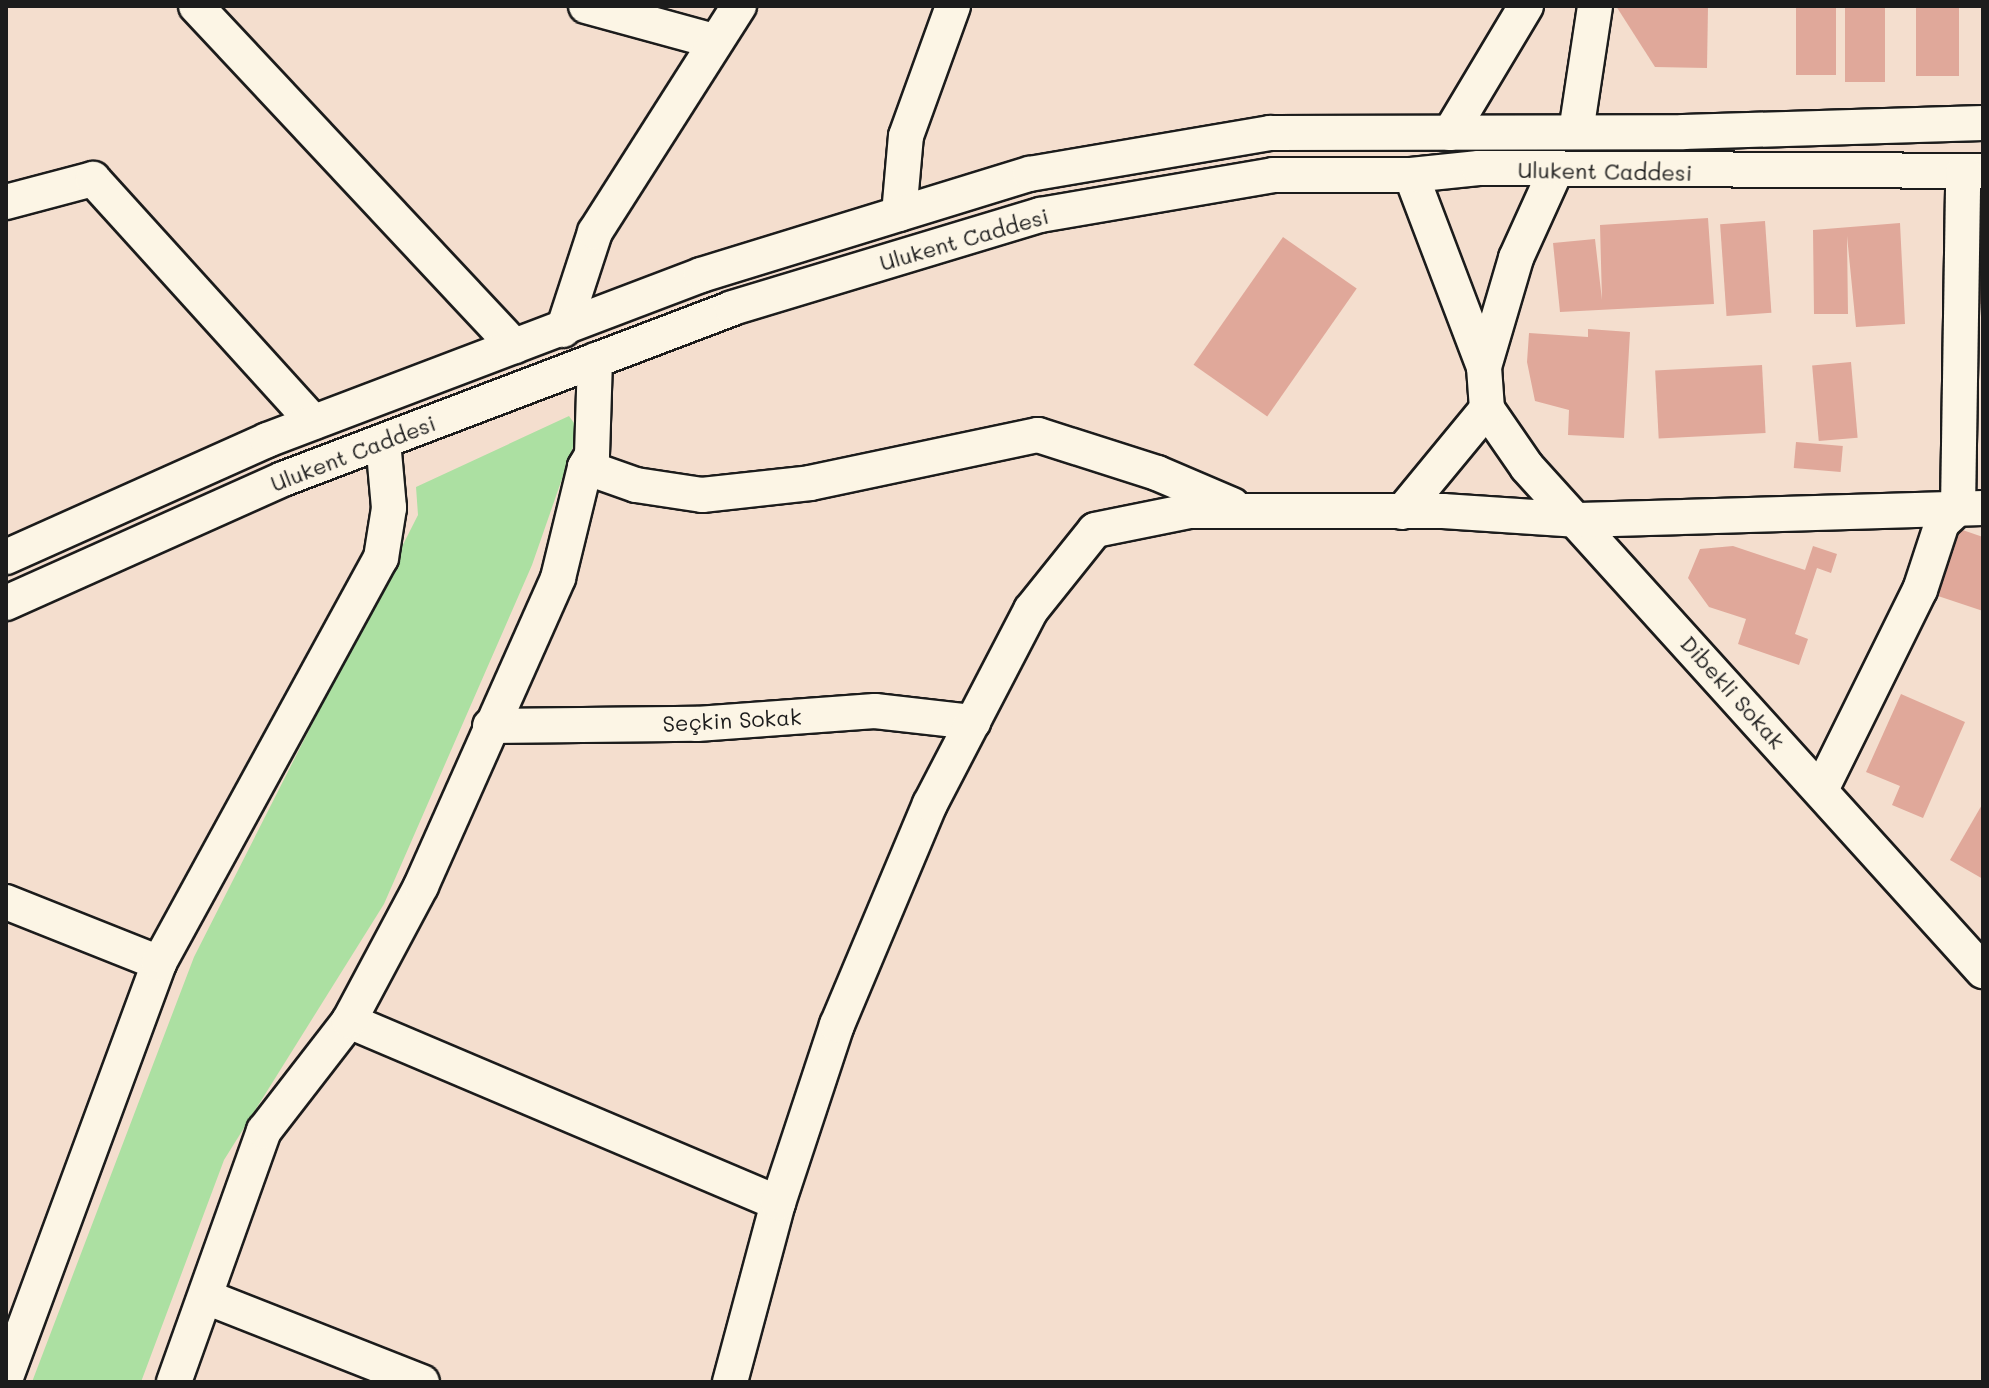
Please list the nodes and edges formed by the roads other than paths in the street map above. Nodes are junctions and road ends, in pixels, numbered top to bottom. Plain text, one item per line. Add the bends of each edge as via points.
1 (196, 6) edge
2 (586, 6) edge
3 (739, 6) edge
4 (953, 6) edge
5 (1526, 6) edge
6 (1595, 6) edge
7 (714, 41) junction
8 (1983, 123) edge
9 (1576, 132) junction
10 (1450, 133) junction
11 (1973, 171) edge
12 (1555, 172) junction
13 (1411, 175) junction
14 (6, 202) edge
15 (899, 214) junction
16 (563, 330) junction
17 (514, 346) junction
18 (595, 360) junction
19 (1484, 367) junction
20 (1487, 409) junction
21 (313, 422) junction
22 (383, 441) junction
23 (585, 467) junction
24 (1970, 508) edge
25 (1247, 511) junction
26 (1402, 512) junction
27 (1579, 520) junction
28 (6, 557) edge
29 (6, 603) edge
30 (973, 722) junction
31 (490, 726) junction
32 (1821, 790) junction
33 (6, 902) edge
34 (159, 963) junction
35 (1983, 971) edge
36 (349, 1021) junction
37 (778, 1203) junction
38 (206, 1297) junction
39 (6, 1377) edge
40 (174, 1382) edge
41 (422, 1382) edge
42 (730, 1382) edge

1 - 17 street
2 - 7 street
3 - 7 street
4 - 15 street via 906,136
5 - 10 street
6 - 9 street
7 - 16 street via 595,232
8 - 9 street
9 - 10 street
10 - 15 street via 1270,133 1030,174
11 - 12 street, Ulukent Caddesi
11 - 24 street
12 - 13 street, Ulukent Caddesi via 1479,168
12 - 19 street via 1516,258
13 - 18 street, Ulukent Caddesi via 1273,175 1040,215 732,308
13 - 19 street
14 - 21 street via 93,179
15 - 16 street via 718,269
16 - 17 street
17 - 21 street
18 - 22 street, Ulukent Caddesi
18 - 23 street via 592,455
19 - 20 street
20 - 26 street
20 - 27 street, Dibekli Sokak via 1527,467
21 - 28 street
22 - 29 street, Ulukent Caddesi via 283,479
22 - 34 street via 389,508 381,558
23 - 25 street via 636,485 702,495 810,483 1038,435 1157,473
23 - 31 street via 558,578
24 - 27 street
24 - 32 street via 1942,523 1920,590
25 - 26 street
25 - 30 street via 1189,511 1095,530 1031,610
26 - 27 street
27 - 32 street, Dibekli Sokak
30 - 31 street, Seçkin Sokak via 875,711 697,724
30 - 37 street via 930,804 837,1025
31 - 36 street via 421,886
32 - 35 street, Dibekli Sokak
33 - 34 street
34 - 39 street
36 - 37 street
36 - 38 street via 264,1131
37 - 42 street
38 - 40 street
38 - 41 street

